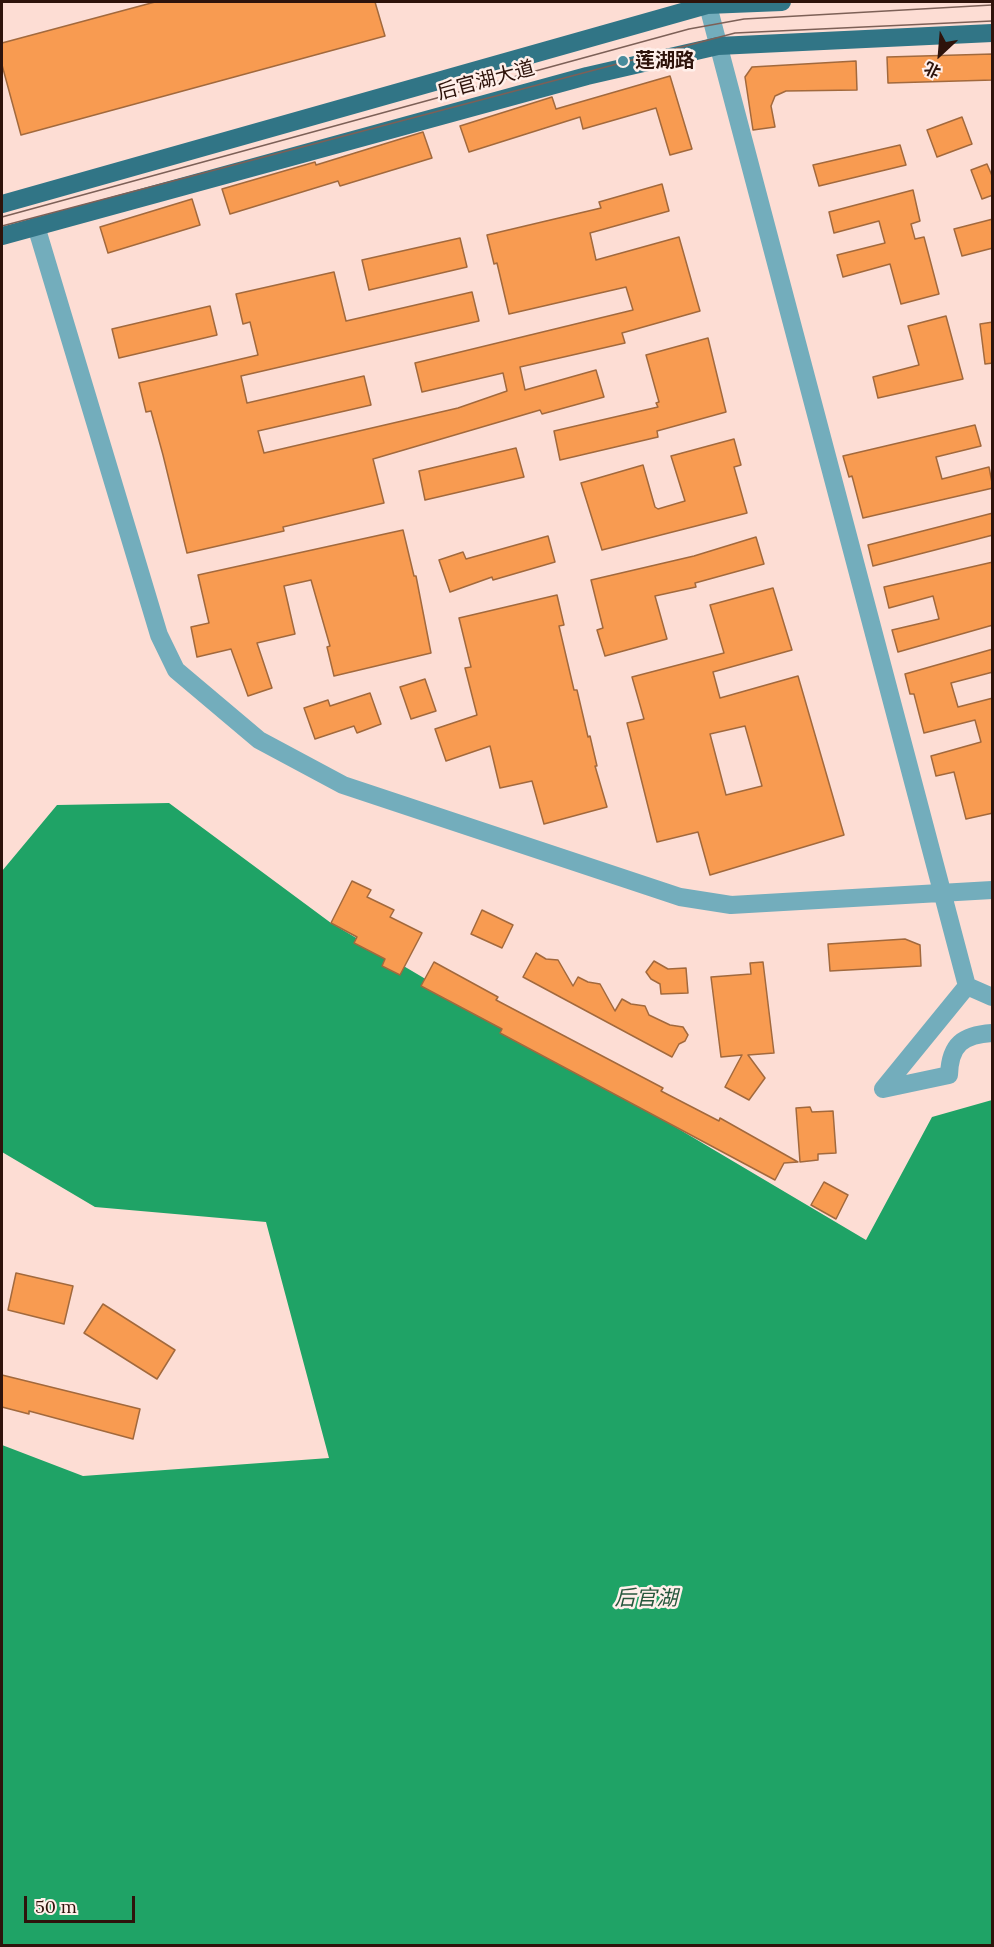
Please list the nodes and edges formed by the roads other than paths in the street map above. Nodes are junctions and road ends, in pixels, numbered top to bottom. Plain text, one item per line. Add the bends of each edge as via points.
1 (782, 2) edge
2 (707, 3) edge
3 (993, 33) edge
4 (718, 46) junction
5 (2, 204) edge
6 (36, 226) junction
7 (2, 236) edge
8 (993, 890) edge
9 (943, 893) junction
10 (967, 986) junction
11 (993, 997) edge
12 (993, 1033) edge

1 - 2 main road, 后官湖大道
2 - 4 street
2 - 5 main road, 后官湖大道
3 - 4 main road, 后官湖大道
4 - 6 main road, 后官湖大道 via 587,76
4 - 9 street
6 - 7 main road, 后官湖大道
6 - 9 street via 159,636 176,670 259,740 343,785 680,897 731,905
8 - 9 street
9 - 10 street
10 - 11 street
10 - 12 street via 883,1089 949,1075 949,1059 959,1043 975,1034

